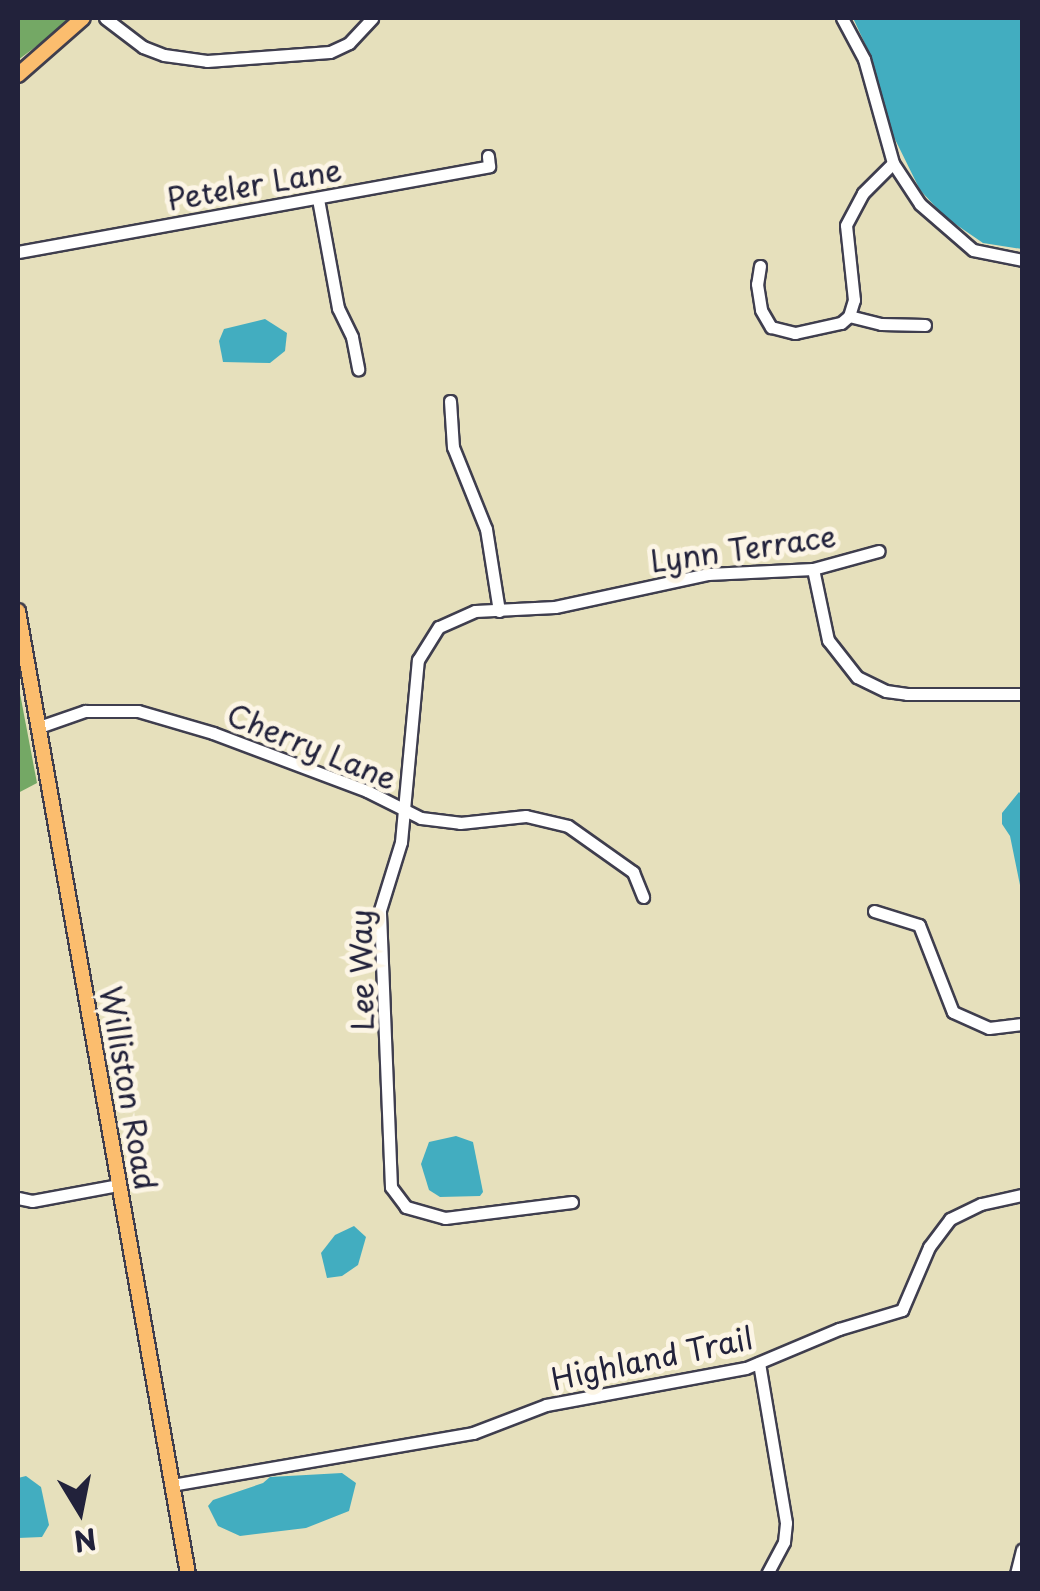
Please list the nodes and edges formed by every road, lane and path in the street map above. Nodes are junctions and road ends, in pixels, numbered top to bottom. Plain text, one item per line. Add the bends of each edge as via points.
1 (84, 18) edge
2 (104, 18) edge
3 (372, 18) edge
4 (842, 18) edge
5 (18, 76) edge
6 (488, 156) dead end
7 (893, 163) junction
8 (318, 198) junction
9 (18, 252) edge
10 (1022, 260) edge
11 (760, 266) dead end
12 (849, 316) junction
13 (925, 325) dead end
14 (358, 369) dead end
15 (450, 401) dead end
16 (879, 550) dead end
17 (813, 569) junction
18 (554, 607) joint
19 (500, 611) junction
20 (18, 612) edge
21 (1022, 694) edge
22 (39, 727) junction
23 (402, 810) junction
24 (643, 897) dead end
25 (874, 911) dead end
26 (1022, 1024) edge
27 (118, 1185) junction
28 (1022, 1195) edge
29 (18, 1198) edge
30 (572, 1202) dead end
31 (760, 1363) junction
32 (172, 1486) junction
33 (1022, 1550) edge
34 (188, 1574) edge
35 (766, 1574) edge
36 (1016, 1574) edge

1 - 5 main road
2 - 3 street via 144,47 207,61 330,52
4 - 7 street via 864,59
6 - 8 street, Peteler Lane via 490,166
7 - 10 street via 920,204 961,242
7 - 12 street via 863,193 846,226 854,300
8 - 9 street, Peteler Lane
8 - 14 street via 338,308
11 - 12 street via 761,310 771,327 795,333 835,326
12 - 13 street
15 - 19 street via 452,446 484,521
16 - 17 street, Lynn Terrace
17 - 18 street, Lynn Terrace via 708,574
17 - 21 street via 828,640 857,677 907,694
18 - 19 street, Lee Way
19 - 23 street, Lee Way via 456,617 426,642 414,679
20 - 22 main road, Williston Road
22 - 23 street, Cherry Lane via 112,709 165,716
22 - 27 main road, Williston Road
23 - 24 street, Cherry Lane via 444,822 509,815 568,826 633,872
23 - 30 street, Lee Way via 402,842 380,910 391,1187 406,1208 444,1218
25 - 26 street via 919,925 953,1012 989,1028
27 - 29 street
27 - 32 main road, Williston Road
28 - 31 street, Highland Trail via 950,1219 929,1247 902,1310
31 - 32 street, Highland Trail via 546,1404 473,1433
31 - 35 street via 786,1523 784,1542
32 - 34 main road, Williston Road
33 - 36 street

